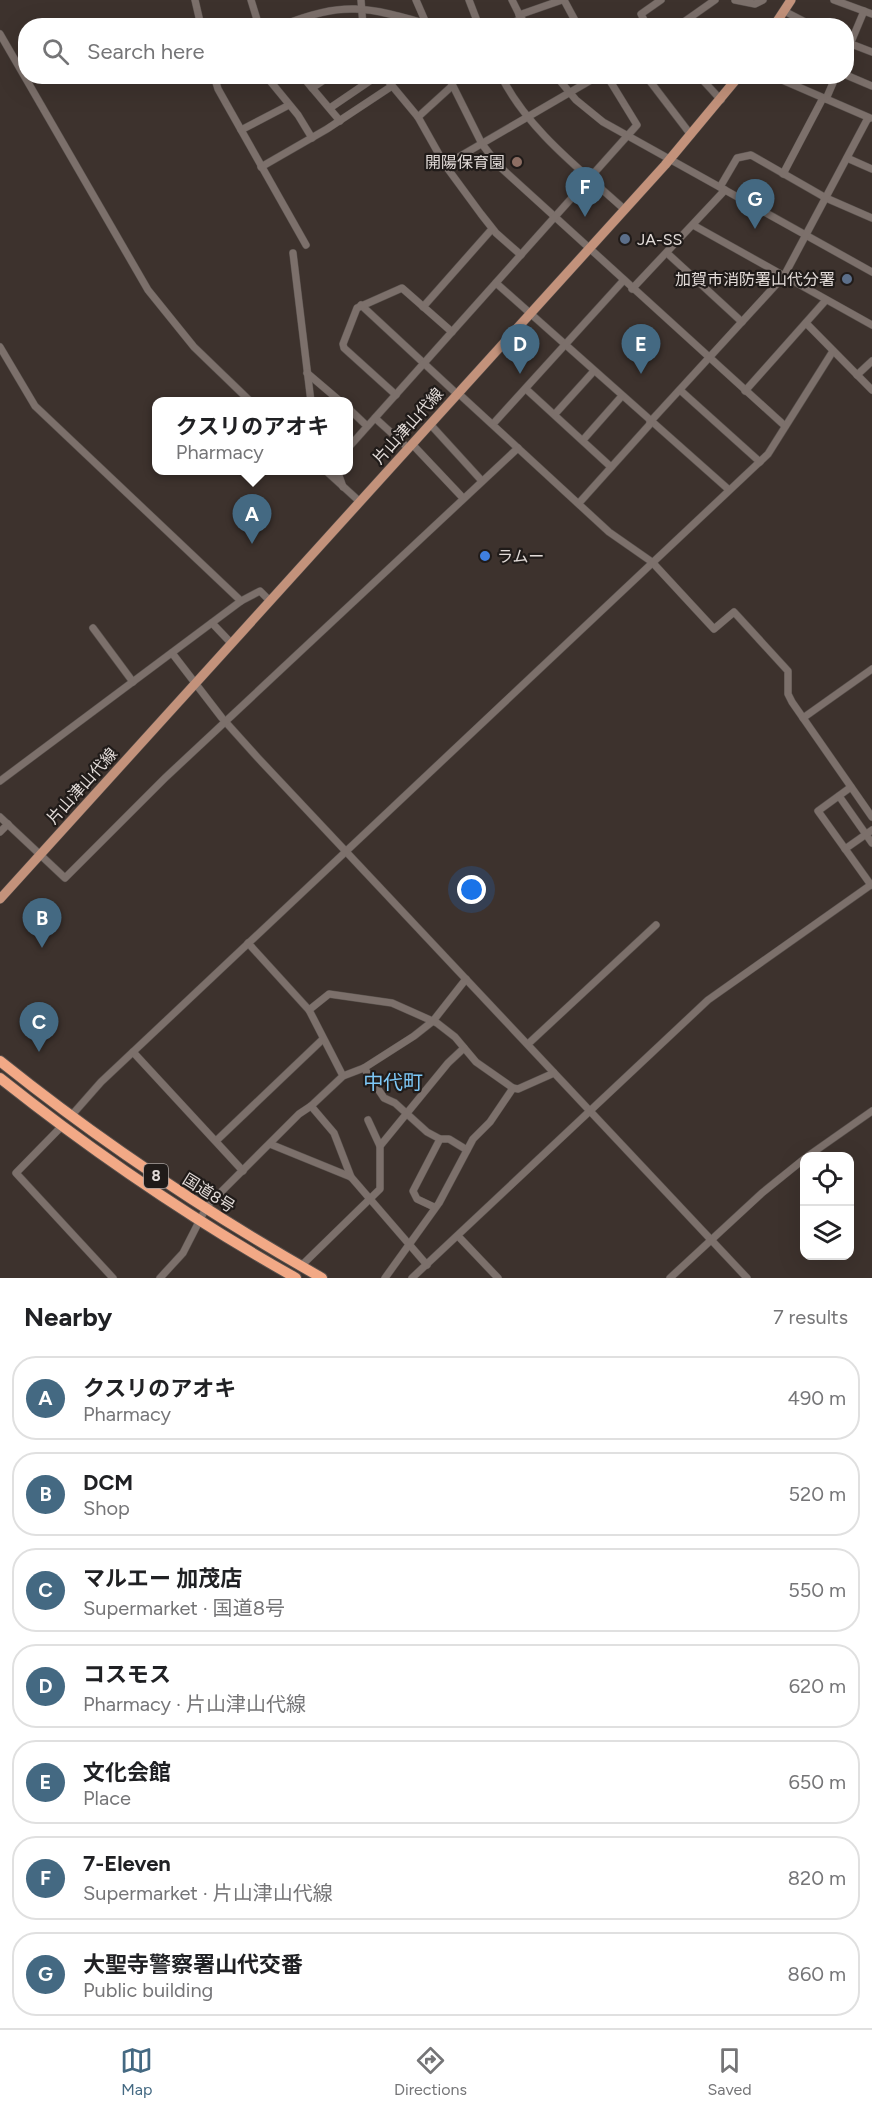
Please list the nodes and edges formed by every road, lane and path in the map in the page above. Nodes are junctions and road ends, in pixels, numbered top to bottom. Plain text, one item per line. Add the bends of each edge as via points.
1 (196, 0) edge
2 (251, 0) edge
3 (416, 0) edge
4 (470, 0) edge
5 (512, 0) edge
6 (563, 0) edge
7 (661, 0) edge
8 (715, 0) edge
9 (735, 0) edge
10 (763, 0) edge
11 (791, 0) edge
12 (834, 0) edge
13 (361, 2) edge
14 (784, 11) junction
15 (864, 11) junction
16 (872, 14) edge
17 (199, 18) edge
18 (257, 18) edge
19 (294, 18) edge
20 (362, 18) edge
21 (407, 18) edge
22 (422, 18) edge
23 (476, 18) edge
24 (521, 18) edge
25 (526, 18) edge
26 (574, 18) edge
27 (643, 18) edge
28 (689, 18) edge
29 (779, 18) edge
30 (798, 18) edge
31 (854, 32) edge
32 (0, 34) edge
33 (854, 45) edge
34 (872, 52) edge
35 (18, 65) edge
36 (854, 78) edge
37 (29, 84) edge
38 (219, 84) edge
39 (272, 84) edge
40 (309, 84) edge
41 (318, 84) edge
42 (365, 84) edge
43 (506, 84) edge
44 (563, 84) edge
45 (585, 84) edge
46 (612, 84) edge
47 (652, 84) edge
48 (706, 84) edge
49 (733, 84) edge
50 (792, 84) edge
51 (832, 84) edge
52 (392, 86) joint
53 (452, 86) joint
54 (872, 86) edge
55 (312, 88) junction
56 (570, 93) junction
57 (824, 98) junction
58 (721, 100) junction
59 (289, 105) junction
60 (330, 108) junction
61 (418, 117) junction
62 (528, 118) junction
63 (870, 118) edge
64 (340, 121) junction
65 (241, 130) junction
66 (690, 135) junction
67 (626, 136) junction
68 (312, 138) junction
69 (482, 144) junction
70 (848, 158) junction
71 (669, 161) junction
72 (445, 165) junction
73 (261, 167) junction
74 (872, 169) edge
75 (783, 174) junction
76 (590, 177) junction
77 (722, 189) junction
78 (826, 198) junction
79 (624, 209) junction
80 (554, 217) junction
81 (872, 218) edge
82 (693, 225) junction
83 (492, 229) junction
84 (806, 235) junction
85 (306, 245) dead end
86 (588, 249) junction
87 (667, 253) junction
88 (293, 254) dead end
89 (521, 255) junction
90 (872, 272) edge
91 (784, 276) junction
92 (623, 281) junction
93 (496, 283) junction
94 (632, 289) junction
95 (825, 300) junction
96 (361, 306) junction
97 (423, 307) junction
98 (531, 314) junction
99 (742, 322) junction
100 (806, 323) junction
101 (872, 325) edge
102 (452, 332) junction
103 (564, 345) junction
104 (0, 346) edge
105 (832, 351) junction
106 (710, 358) junction
107 (872, 361) edge
108 (424, 364) junction
109 (593, 372) junction
110 (307, 373) junction
111 (857, 375) junction
112 (526, 389) junction
113 (680, 390) junction
114 (872, 390) edge
115 (745, 391) junction
116 (396, 394) junction
117 (458, 394) junction
118 (246, 397) edge
119 (310, 397) edge
120 (335, 397) edge
121 (621, 397) junction
122 (353, 413) edge
123 (555, 414) junction
124 (375, 418) junction
125 (650, 423) junction
126 (430, 424) junction
127 (493, 424) junction
128 (367, 426) junction
129 (785, 426) junction
130 (583, 440) junction
131 (353, 442) edge
132 (410, 446) junction
133 (518, 448) junction
134 (760, 462) junction
135 (611, 466) junction
136 (330, 475) edge
137 (339, 475) edge
138 (482, 481) junction
139 (343, 486) junction
140 (728, 489) junction
141 (463, 498) junction
142 (359, 501) junction
143 (579, 503) junction
144 (652, 562) junction
145 (269, 600) junction
146 (241, 601) junction
147 (212, 623) junction
148 (93, 628) dead end
149 (231, 643) junction
150 (172, 652) junction
151 (872, 669) edge
152 (133, 682) junction
153 (195, 684) junction
154 (803, 718) junction
155 (225, 722) junction
156 (0, 781) edge
157 (851, 787) junction
158 (839, 796) junction
159 (0, 817) edge
160 (872, 817) edge
161 (8, 824) junction
162 (0, 832) edge
163 (869, 832) edge
164 (872, 843) edge
165 (845, 849) junction
166 (346, 851) junction
167 (40, 854) junction
168 (871, 885) edge
169 (0, 899) edge
170 (656, 925) dead end
171 (248, 943) junction
172 (466, 979) junction
173 (309, 1010) junction
174 (433, 1021) junction
175 (323, 1039) junction
176 (528, 1044) junction
177 (464, 1048) junction
178 (133, 1052) junction
179 (0, 1061) edge
180 (364, 1068) junction
181 (554, 1073) junction
182 (343, 1076) junction
183 (0, 1078) edge
184 (513, 1088) junction
185 (311, 1106) junction
186 (590, 1111) junction
187 (872, 1111) edge
188 (405, 1114) junction
189 (71, 1116) junction
190 (368, 1120) dead end
191 (62, 1126) junction
192 (440, 1139) junction
193 (216, 1140) junction
194 (270, 1144) junction
195 (380, 1146) junction
196 (466, 1150) junction
197 (814, 1152) edge
198 (800, 1163) edge
199 (243, 1171) junction
200 (351, 1177) junction
201 (369, 1198) junction
202 (434, 1207) junction
203 (202, 1214) junction
204 (458, 1236) junction
205 (711, 1240) junction
206 (409, 1244) junction
207 (426, 1264) junction
208 (301, 1266) junction
209 (113, 1278) edge
210 (160, 1278) edge
211 (296, 1278) edge
212 (321, 1278) edge
213 (385, 1278) edge
214 (412, 1278) edge
215 (498, 1278) edge
216 (670, 1278) edge
217 (747, 1278) edge

1 - 17 street
2 - 18 street
3 - 22 street
4 - 23 street
5 - 24 street
6 - 25 street
6 - 26 street
7 - 27 street via 641,14
8 - 28 street
9 - 10 street via 755,4
11 - 14 main road
12 - 15 street
13 - 19 street via 325,5
13 - 20 street
13 - 21 street
14 - 29 main road
14 - 30 street
15 - 16 street
15 - 31 street
32 - 35 street
33 - 34 street
36 - 54 street
37 - 118 street via 148,290 194,347
38 - 65 street
39 - 59 street
40 - 55 street
41 - 55 street
42 - 60 street
43 - 62 street
44 - 56 street
45 - 56 street
46 - 67 street via 637,125
47 - 66 street
48 - 58 street
49 - 58 main road, 片山津山代線
50 - 57 street
51 - 57 street
52 - 61 street
52 - 64 street
53 - 61 street
53 - 69 street
55 - 60 street
56 - 62 street
56 - 67 street
57 - 63 street
57 - 75 street
58 - 66 main road, 片山津山代線
59 - 65 street
59 - 68 street
60 - 64 street
61 - 72 street
62 - 69 street
62 - 76 street
63 - 70 street
64 - 68 street
65 - 73 street
66 - 71 main road, 片山津山代線
67 - 71 street
67 - 76 street
68 - 73 street
69 - 72 street
69 - 80 street via 499,166
70 - 74 street
70 - 78 street
71 - 77 street
71 - 79 main road, 片山津山代線
72 - 83 street
73 - 85 street
75 - 77 street via 745,155 733,162
75 - 78 street
76 - 79 street
76 - 80 street
77 - 82 street
77 - 84 street
78 - 81 street
78 - 84 street
79 - 86 main road, 片山津山代線
80 - 86 street
80 - 89 street
82 - 87 street
82 - 91 street
83 - 89 street
83 - 97 street
84 - 90 street
84 - 91 street
86 - 92 street
86 - 98 main road, 片山津山代線
87 - 94 street
87 - 99 street
88 - 110 street
89 - 93 street
91 - 95 street
91 - 99 street
92 - 94 street
92 - 103 street
93 - 98 street
93 - 102 street
94 - 106 street
95 - 100 street
95 - 101 street
96 - 97 street via 399,288
96 - 108 street
96 - 116 street via 346,335 344,348
97 - 102 street
98 - 103 street
98 - 117 main road, 片山津山代線
99 - 106 street
100 - 105 street
100 - 115 street
102 - 108 street
103 - 109 street
103 - 112 street
104 - 146 street via 35,406
105 - 111 street
105 - 129 street
106 - 113 street
106 - 115 street
107 - 111 street
108 - 116 street
108 - 117 street
109 - 121 street
109 - 123 street
110 - 119 street
110 - 120 street
111 - 114 street
112 - 123 street
112 - 127 street
113 - 125 street
113 - 134 street
115 - 129 street
116 - 124 street
117 - 126 main road, 片山津山代線
117 - 127 street
121 - 125 street
121 - 130 street
122 - 128 street
123 - 130 street
124 - 128 street
124 - 132 street
125 - 135 street
125 - 140 street
126 - 132 main road, 片山津山代線
126 - 138 street
127 - 133 street
128 - 131 street
129 - 134 street
130 - 135 street
132 - 141 street
132 - 142 main road, 片山津山代線
133 - 138 street
133 - 143 street
134 - 140 street
135 - 143 street
136 - 139 street
137 - 139 street
138 - 141 street
139 - 142 street
140 - 144 street
141 - 155 street
142 - 145 main road, 片山津山代線
143 - 144 street
144 - 154 street via 714,629 734,612 788,671 788,693
144 - 166 street
145 - 146 street via 260,591
145 - 149 main road, 片山津山代線
146 - 147 street
147 - 149 street
147 - 150 street
148 - 152 street
149 - 153 main road, 片山津山代線
150 - 152 street
150 - 153 street
151 - 154 street
152 - 156 street
153 - 155 street
153 - 167 main road, 片山津山代線
154 - 157 street
155 - 166 street
155 - 167 street via 65,878
157 - 158 street
157 - 160 street
158 - 163 street
158 - 165 street via 818,811
159 - 161 street
161 - 162 street
161 - 167 street
163 - 164 street
163 - 165 street
165 - 168 street
166 - 171 street
166 - 172 street
167 - 169 main road, 片山津山代線
168 - 186 street via 708,1000
170 - 176 street
171 - 173 street
171 - 178 street
172 - 174 street
172 - 176 street
173 - 174 street via 329,994 393,1003
173 - 175 street
174 - 177 street
174 - 180 street
175 - 182 street
175 - 193 street
176 - 181 street
177 - 184 street via 477,1063
177 - 188 street
178 - 189 street
178 - 193 street
179 - 189 highway, 国道8号 / 8
180 - 182 street
180 - 188 street via 375,1087
181 - 184 street
181 - 186 street
182 - 185 street
183 - 191 highway, 国道8号 / 8
184 - 196 street
185 - 194 street
185 - 200 street via 334,1133
186 - 204 street
186 - 205 street
187 - 197 street
188 - 192 street
188 - 195 street
189 - 203 highway, 国道8号 / 8
190 - 195 street
191 - 203 highway, 国道8号 / 8
191 - 209 street via 16,1173
192 - 196 street via 449,1139
192 - 202 street via 413,1191 417,1199
193 - 199 street
194 - 199 street
194 - 200 street
195 - 201 street via 380,1189
196 - 202 street
198 - 205 street
199 - 203 street
200 - 201 street
201 - 206 street
201 - 208 street
202 - 206 street
203 - 208 highway, 国道8号 / 8
203 - 210 street via 183,1253
203 - 211 highway, 国道8号 / 8
204 - 207 street
204 - 215 street
205 - 216 street
205 - 217 street
206 - 207 street
206 - 213 street
207 - 214 street
208 - 212 highway, 国道8号 / 8

